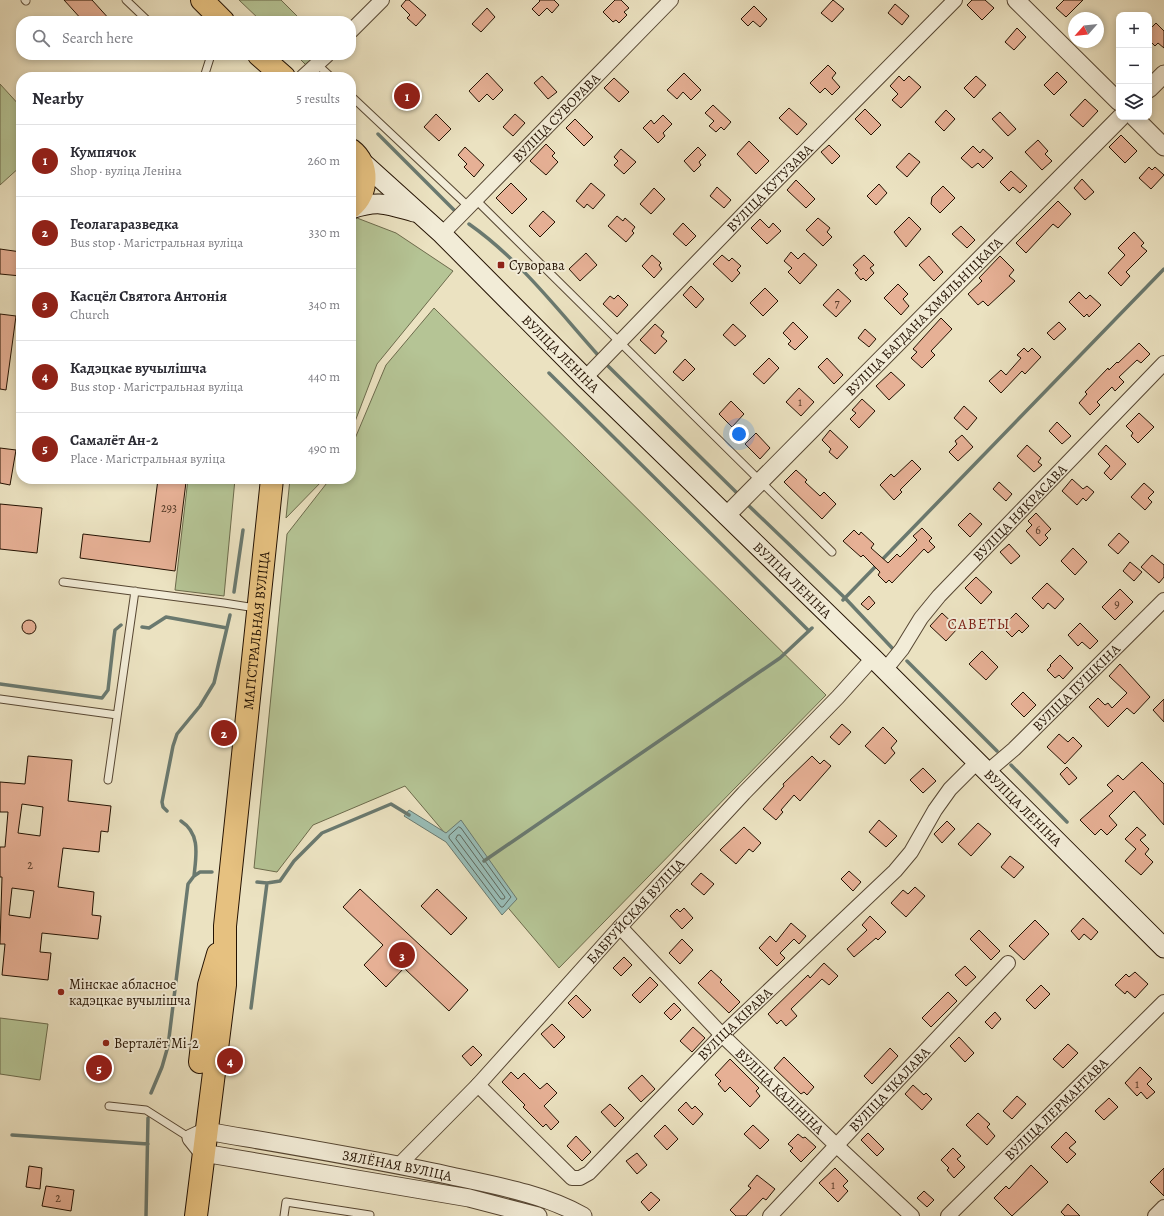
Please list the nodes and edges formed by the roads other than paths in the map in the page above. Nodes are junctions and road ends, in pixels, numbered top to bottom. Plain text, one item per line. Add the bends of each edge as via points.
1 (126, 0) edge
2 (202, 0) edge
3 (382, 0) edge
4 (671, 0) edge
5 (955, 0) edge
6 (1016, 0) edge
7 (143, 16) edge
8 (218, 16) edge
9 (356, 26) edge
10 (209, 60) edge
11 (253, 60) edge
12 (265, 60) edge
13 (323, 60) edge
14 (206, 72) edge
15 (259, 72) edge
16 (278, 72) edge
17 (309, 72) edge
18 (329, 72) edge
19 (1164, 74) edge
20 (1152, 86) edge
21 (1116, 99) edge
22 (356, 100) edge
23 (1118, 120) edge
24 (1137, 120) edge
25 (1164, 148) edge
26 (356, 155) edge
27 (356, 158) edge
28 (356, 202) edge
29 (472, 203) junction
30 (356, 207) edge
31 (419, 213) junction
32 (442, 234) junction
33 (620, 342) junction
34 (1164, 363) edge
35 (585, 378) junction
36 (761, 482) junction
37 (271, 484) edge
38 (726, 516) junction
39 (832, 552) dead end
40 (63, 582) dead end
41 (134, 591) junction
42 (1164, 600) edge
43 (258, 609) junction
44 (879, 664) junction
45 (0, 699) edge
46 (117, 715) junction
47 (982, 767) junction
48 (108, 780) dead end
49 (620, 927) junction
50 (1164, 948) edge
51 (1008, 962) dead end
52 (1164, 1002) edge
53 (722, 1036) junction
54 (478, 1085) junction
55 (109, 1106) dead end
56 (200, 1141) junction
57 (836, 1146) junction
58 (399, 1165) junction
59 (1164, 1207) edge
60 (370, 1215) dead end
61 (181, 1216) edge
62 (196, 1216) edge
63 (284, 1216) edge
64 (538, 1216) edge
65 (583, 1216) edge
66 (770, 1216) edge
67 (912, 1216) edge
68 (948, 1216) edge
69 (1155, 1216) edge

1 - 7 lane
2 - 8 main road
3 - 9 street
4 - 29 street, ВУЛІЦА СУВОРАВА
5 - 33 street, ВУЛІЦА КУТУЗАВА
6 - 21 street
10 - 14 lane
11 - 15 main road
12 - 16 main road
13 - 17 street
13 - 18 lane
19 - 20 street
22 - 29 lane
23 - 36 street, ВУЛІЦА БАГДАНА ХМЯЛЬНІЦКАГА
24 - 25 street
26 - 31 main road, ВУЛІЦА ЛЕНІНА
27 - 28 main road via 365,178 361,196
29 - 32 street, ВУЛІЦА СУВОРАВА
29 - 33 lane
30 - 31 main road, ВУЛІЦА ЛЕНІНА via 381,202
31 - 32 main road, ВУЛІЦА ЛЕНІНА
32 - 35 main road, ВУЛІЦА ЛЕНІНА
33 - 35 street, ВУЛІЦА КУТУЗАВА
33 - 36 lane
34 - 44 street, ВУЛІЦА НЯКРАСАВА via 939,596 921,618 902,649
35 - 38 main road, ВУЛІЦА ЛЕНІНА
36 - 38 street, ВУЛІЦА БАГДАНА ХМЯЛЬНІЦКАГА
36 - 39 lane
37 - 43 main road, МАГІСТРАЛЬНАЯ ВУЛІЦА
38 - 44 main road, ВУЛІЦА ЛЕНІНА
40 - 41 lane
41 - 43 lane
41 - 46 lane
42 - 47 street, ВУЛІЦА ПУШКІНА via 1025,738
43 - 56 main road, МАГІСТРАЛЬНАЯ ВУЛІЦА via 225,926 226,985
44 - 47 main road, ВУЛІЦА ЛЕНІНА
44 - 49 street, БАБРУЙСКАЯ ВУЛІЦА via 838,697 744,793
45 - 46 lane
46 - 48 lane
47 - 50 main road, ВУЛІЦА ЛЕНІНА
47 - 53 street, ВУЛІЦА КІРАВА via 950,789 911,852 895,871
49 - 53 street, ВУЛІЦА КАЛІНІНА
49 - 54 street, БАБРУЙСКАЯ ВУЛІЦА
51 - 57 street, ВУЛІЦА ЧКАЛАВА
52 - 68 street, ВУЛІЦА ЛЕРМАНТАВА
53 - 54 street, ВУЛІЦА КІРАВА via 589,1173 580,1178 572,1178
53 - 57 street, ВУЛІЦА КАЛІНІНА
54 - 58 street, БАБРУЙСКАЯ ВУЛІЦА
55 - 56 lane via 146,1110
56 - 58 street, ЗЯЛЁНАЯ ВУЛІЦА
56 - 61 main road, МАГІСТРАЛЬНАЯ ВУЛІЦА
56 - 62 main road, МАГІСТРАЛЬНАЯ ВУЛІЦА
56 - 64 street, ЗЯЛЁНАЯ ВУЛІЦА via 468,1198
57 - 66 street, ВУЛІЦА ЧКАЛАВА
57 - 67 street, ВУЛІЦА КАЛІНІНА
58 - 65 street, ЗЯЛЁНАЯ ВУЛІЦА via 509,1188 543,1198
59 - 69 street
60 - 63 lane via 286,1202

